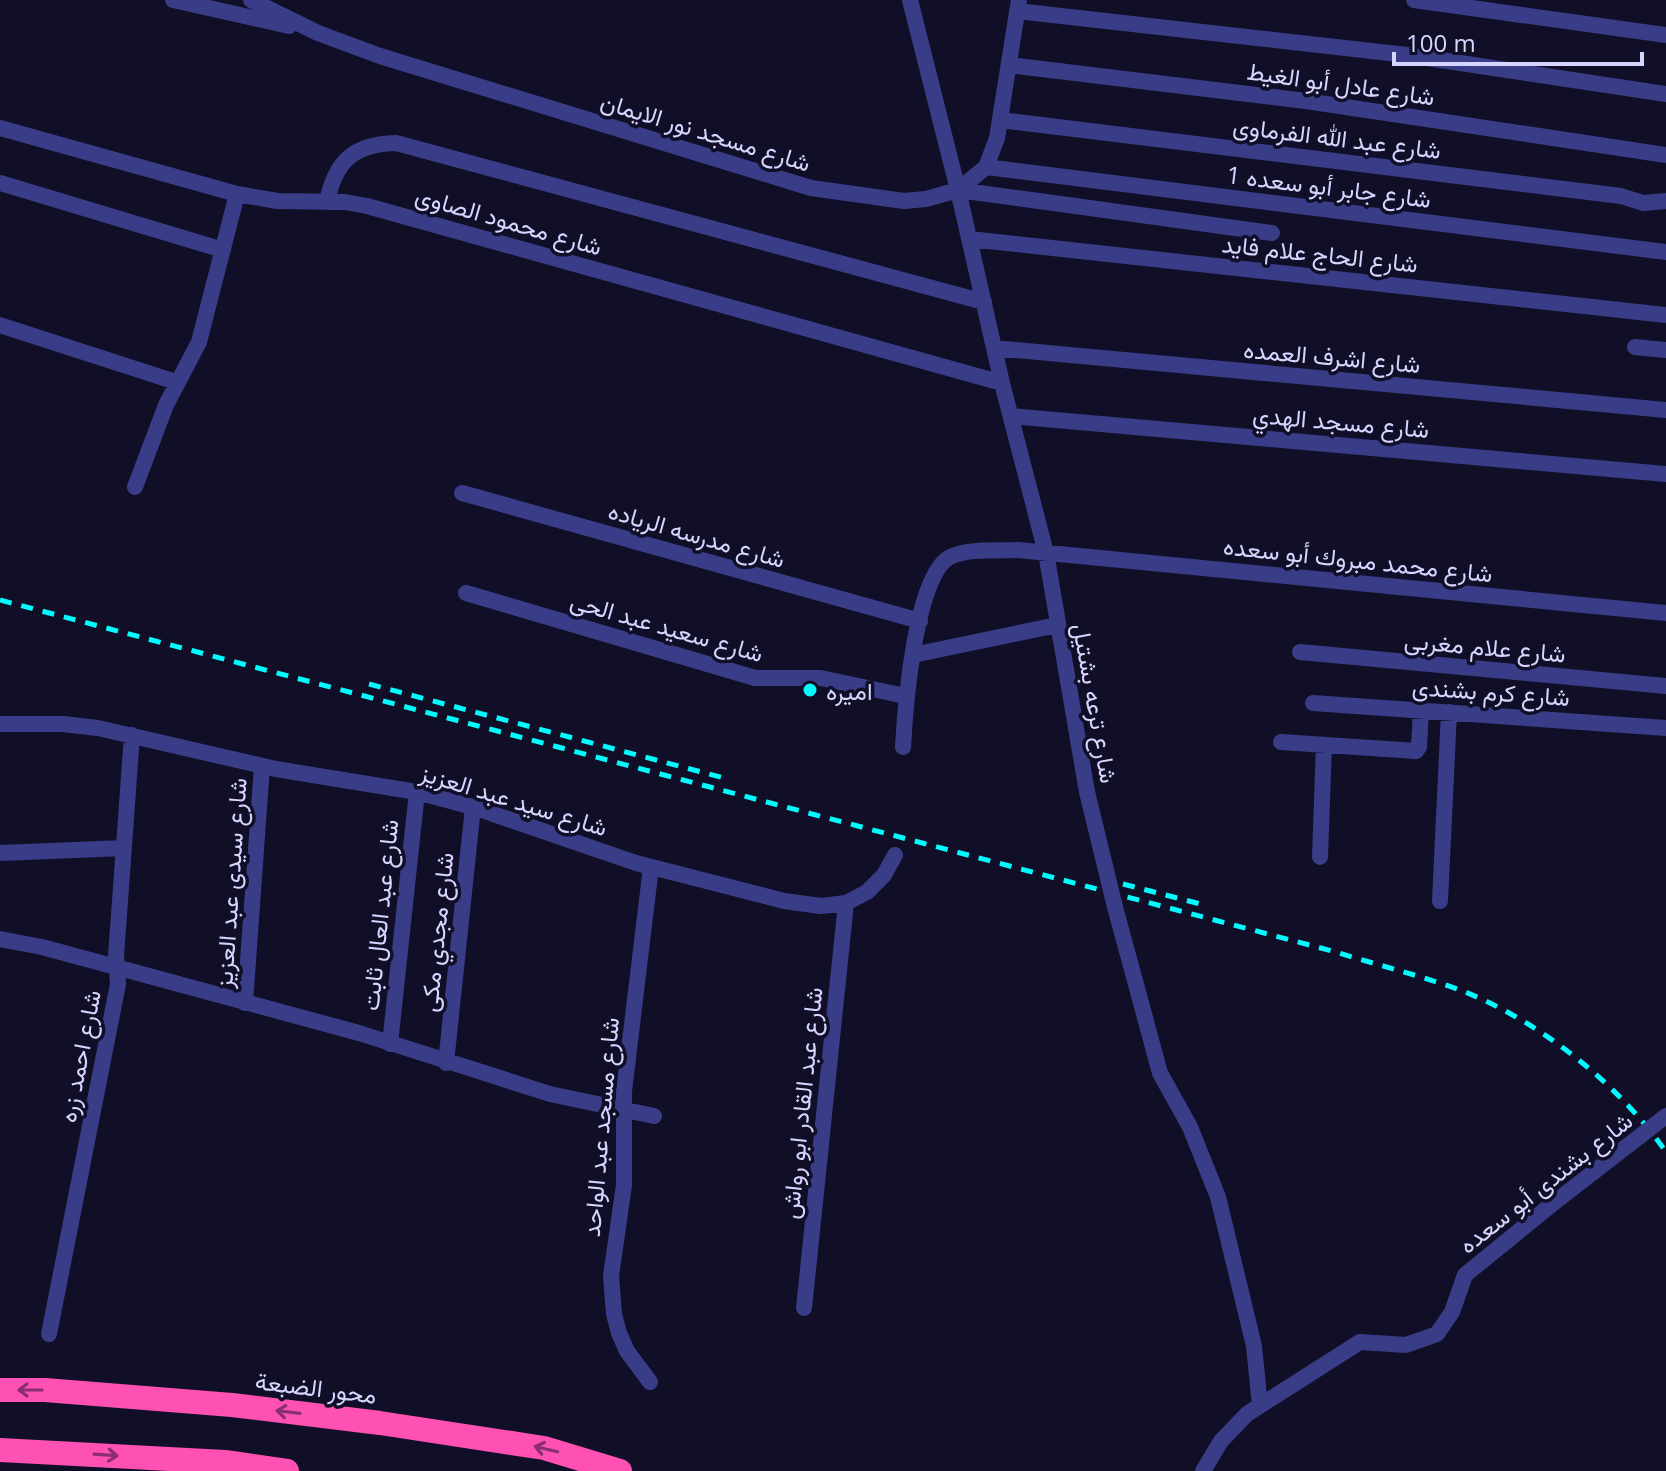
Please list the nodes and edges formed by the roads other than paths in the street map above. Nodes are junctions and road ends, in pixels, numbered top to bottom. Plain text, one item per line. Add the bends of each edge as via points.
1 (173, 0) edge
2 (251, 0) edge
3 (910, 0) edge
4 (1414, 0) edge
5 (1018, 6) edge
6 (318, 33) junction
7 (1666, 35) edge
8 (1009, 65) junction
9 (1666, 94) edge
10 (1001, 120) junction
11 (0, 128) edge
12 (1666, 155) edge
13 (986, 167) junction
14 (0, 183) edge
15 (958, 190) junction
16 (237, 194) junction
17 (1666, 201) edge
18 (327, 202) junction
19 (1272, 233) dead end
20 (970, 239) junction
21 (223, 250) junction
22 (1666, 252) edge
23 (984, 302) junction
24 (1666, 315) edge
25 (0, 325) edge
26 (1635, 347) dead end
27 (994, 348) junction
28 (1666, 350) edge
29 (176, 382) junction
30 (1002, 383) junction
31 (1666, 410) edge
32 (1011, 416) junction
33 (1666, 474) edge
34 (135, 487) dead end
35 (462, 493) dead end
36 (1046, 553) junction
37 (466, 593) dead end
38 (1666, 613) edge
39 (920, 621) junction
40 (1057, 625) junction
41 (1300, 652) dead end
42 (913, 655) junction
43 (1666, 686) edge
44 (905, 696) junction
45 (1313, 703) dead end
46 (1421, 710) junction
47 (1449, 712) junction
48 (0, 724) edge
49 (1666, 728) edge
50 (132, 735) junction
51 (1281, 742) dead end
52 (1324, 745) junction
53 (903, 747) dead end
54 (262, 766) junction
55 (417, 792) junction
56 (473, 807) junction
57 (124, 848) junction
58 (0, 853) edge
59 (895, 855) dead end
60 (1320, 857) dead end
61 (651, 867) junction
62 (1440, 901) dead end
63 (846, 903) junction
64 (0, 939) edge
65 (118, 969) junction
66 (245, 1003) junction
67 (390, 1044) junction
68 (446, 1063) junction
69 (624, 1111) junction
70 (654, 1116) dead end
71 (1666, 1116) edge
72 (804, 1308) dead end
73 (49, 1334) dead end
74 (650, 1382) dead end
75 (0, 1390) edge
76 (1260, 1406) junction
77 (0, 1450) edge
78 (287, 1471) edge
79 (620, 1471) edge
80 (1203, 1471) edge

1 - 6 street
2 - 6 street, شارع مسجد نور الايمان
3 - 15 street, شارع ترعه بشتيل
4 - 7 street
5 - 8 street
5 - 9 street
6 - 15 street, شارع مسجد نور الايمان via 811,188 904,201
8 - 10 street
8 - 12 street, شارع عادل أبو الغيط via 1306,101
10 - 13 street
10 - 17 street, شارع عبد الله الفرماوى via 1621,196 1643,203
11 - 16 street, شارع محمود الصاوى
13 - 15 street, شارع مسجد نور الايمان
13 - 22 street, شارع جابر أبو سعده 1
14 - 21 street
15 - 19 street
15 - 20 street, شارع ترعه بشتيل
16 - 18 street, شارع محمود الصاوى
16 - 21 street
18 - 23 street via 341,164 376,143 396,143
18 - 30 street, شارع محمود الصاوى via 367,206
20 - 23 street, شارع ترعه بشتيل
20 - 24 street, شارع الحاج علام فايد
21 - 29 street via 199,342
23 - 27 street, شارع ترعه بشتيل
25 - 29 street
26 - 28 street
27 - 30 street, شارع ترعه بشتيل
27 - 31 street, شارع اشرف العمده
29 - 34 street
30 - 32 street, شارع ترعه بشتيل
32 - 33 street, شارع مسجد الهدي
32 - 36 street, شارع ترعه بشتيل
35 - 39 street, شارع مدرسه الرياده
36 - 38 street, شارع محمد مبروك أبو سعده
36 - 39 street via 953,555 933,574
36 - 40 street, شارع ترعه بشتيل
37 - 44 street, شارع سعيد عبد الحى via 755,678 821,678
39 - 42 street
40 - 42 street
40 - 76 street, شارع ترعه بشتيل, bridge via 1087,792 1115,907 1160,1073 1190,1127 1218,1197 1254,1346
41 - 43 street, شارع علام مغربى
42 - 44 street
44 - 53 street
45 - 46 street, شارع كرم بشندى
46 - 47 street, شارع كرم بشندى
46 - 52 street via 1416,751
47 - 49 street, شارع كرم بشندى
47 - 62 street
48 - 50 street, شارع سيد عبد العزيز via 63,724
50 - 54 street, شارع سيد عبد العزيز
50 - 57 street, شارع احمد زره
51 - 52 street
52 - 60 street
54 - 55 street, شارع سيد عبد العزيز
54 - 66 street, شارع سيدى عبد العزيز
55 - 56 street, شارع سيد عبد العزيز
55 - 67 street, شارع عبد العال ثابت
56 - 61 street, شارع سيد عبد العزيز
56 - 68 street, شارع مجدي مكى
57 - 58 street
57 - 65 street, شارع احمد زره
59 - 63 street via 867,892
61 - 63 street, شارع سيد عبد العزيز via 784,901
61 - 69 street, شارع مسجد عبد الواحد
63 - 72 street, شارع عبد القادر ابو رواش
64 - 65 street
65 - 66 street
65 - 73 street, شارع احمد زره
66 - 67 street
67 - 68 street
68 - 69 street
69 - 70 street
69 - 74 street, شارع مسجد عبد الواحد via 624,1185 611,1295 627,1351
71 - 76 street, شارع بشندى أبو سعده, bridge via 1465,1275 1452,1312 1437,1334 1406,1345 1360,1342
79 -> 75 highway, محور الضبعة via 544,1448 380,1423 232,1405
76 - 80 street, شارع بشندى أبو سعده via 1233,1426
77 -> 78 highway via 225,1462

